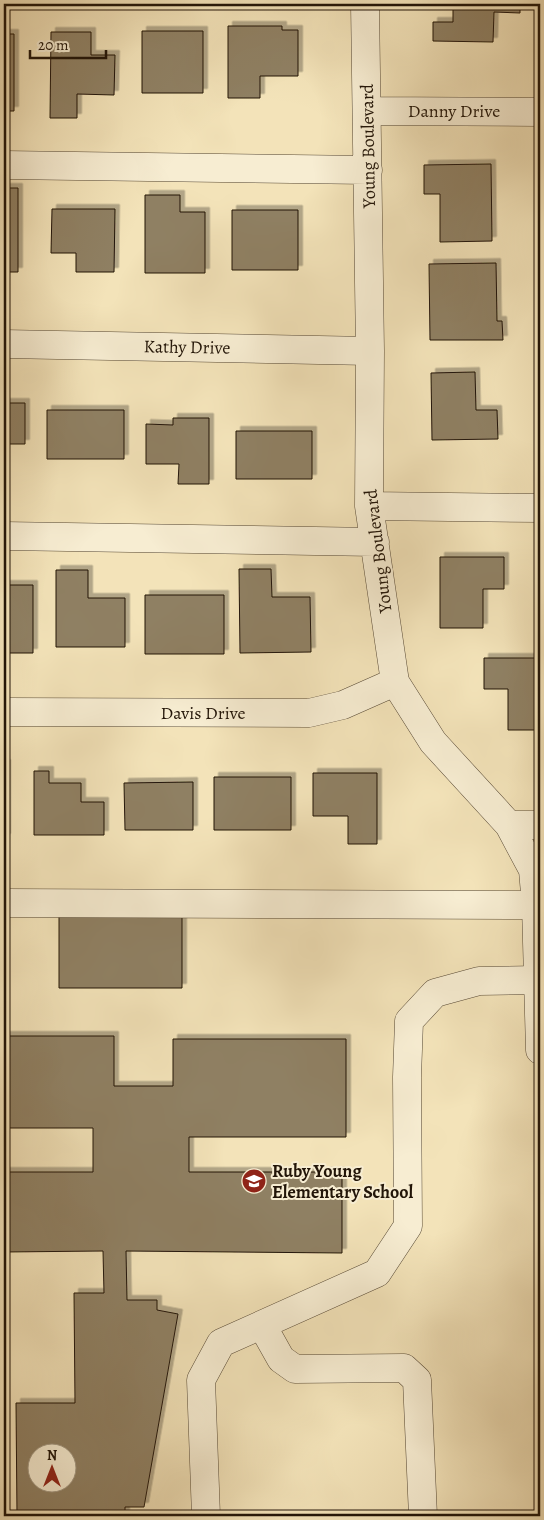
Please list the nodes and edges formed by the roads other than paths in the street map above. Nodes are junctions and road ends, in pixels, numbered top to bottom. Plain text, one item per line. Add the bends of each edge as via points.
1 (365, 4) edge
2 (368, 111) junction
3 (540, 112) edge
4 (4, 165) edge
5 (368, 170) junction
6 (4, 344) edge
7 (370, 351) junction
8 (369, 506) junction
9 (540, 508) edge
10 (4, 536) edge
11 (375, 542) junction
12 (395, 682) junction
13 (4, 712) edge
14 (509, 824) junction
15 (540, 825) edge
16 (4, 903) edge
17 (536, 905) junction
18 (538, 980) junction
19 (540, 1050) edge
20 (262, 1325) junction
21 (206, 1516) edge
22 (423, 1516) edge

1 - 2 street, Young Boulevard
2 - 3 street, Danny Drive
2 - 5 street, Young Boulevard
4 - 5 street
5 - 7 street, Young Boulevard
6 - 7 street, Kathy Drive
7 - 8 street, Young Boulevard
8 - 9 street
8 - 11 street, Young Boulevard
10 - 11 street
11 - 12 street, Young Boulevard
12 - 13 street, Davis Drive via 343,705 308,713
12 - 14 street, Young Boulevard via 433,742
14 - 15 street
14 - 17 street, Young Boulevard via 533,870
16 - 17 street
17 - 18 street, Young Boulevard
18 - 19 street, Young Boulevard
18 - 20 street via 480,981 435,992 409,1020 408,1226 377,1273
20 - 21 street via 221,1343 201,1380
20 - 22 street via 281,1359 295,1369 404,1368 417,1380

